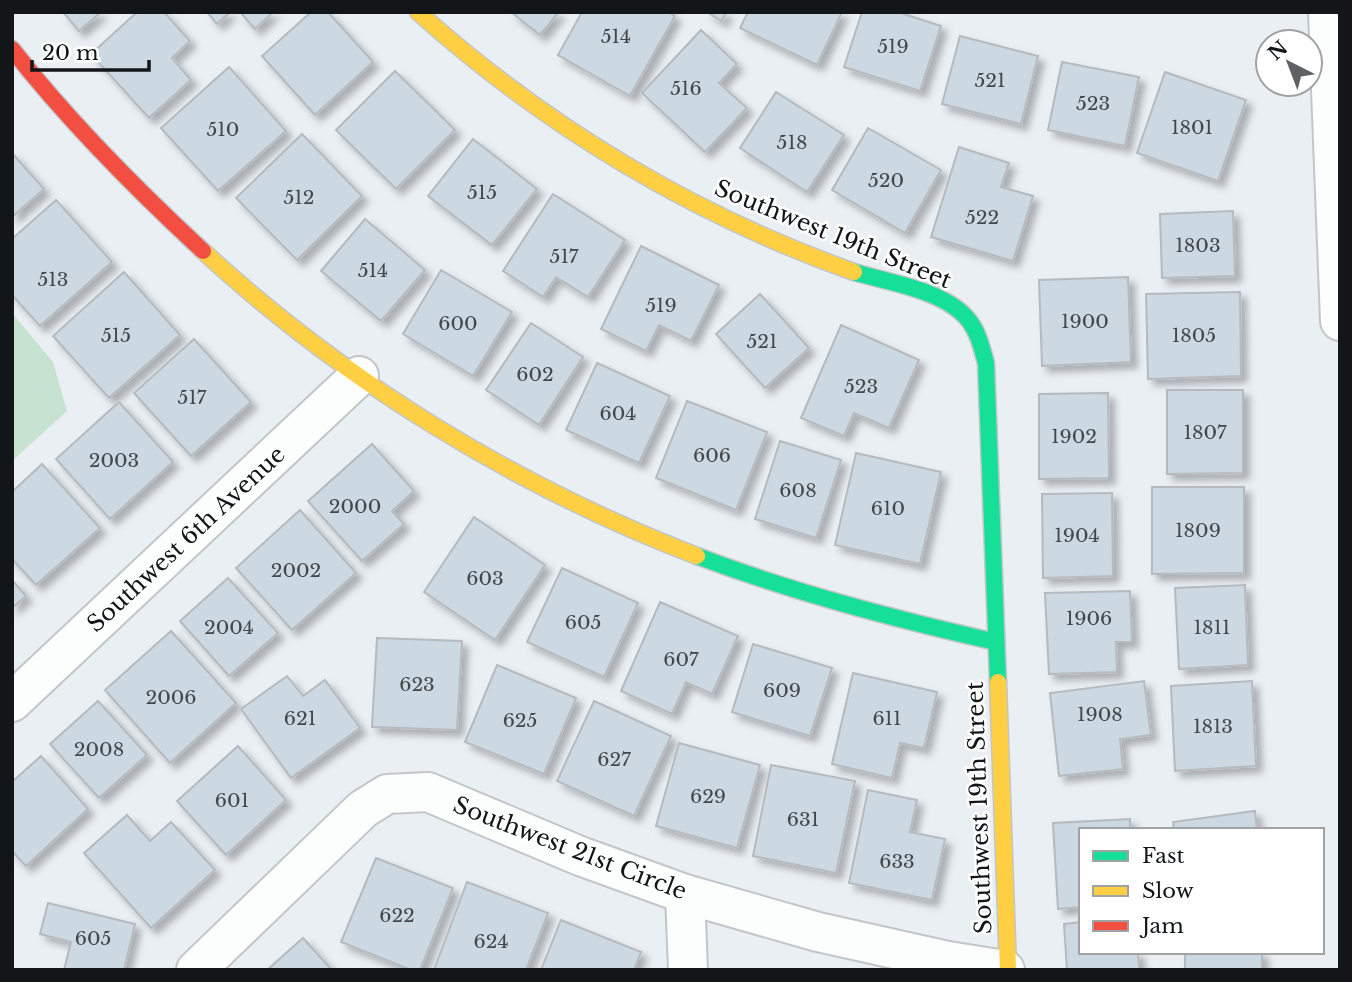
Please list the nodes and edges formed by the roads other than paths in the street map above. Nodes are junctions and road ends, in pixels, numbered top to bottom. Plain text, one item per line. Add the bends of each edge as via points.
1 (418, 12) edge
2 (1328, 12) edge
3 (12, 49) edge
4 (1340, 321) edge
5 (359, 376) junction
6 (996, 642) junction
7 (12, 702) edge
8 (685, 894) junction
9 (196, 970) edge
10 (688, 970) edge
11 (1006, 970) edge

1 - 6 street, Southwest 19th Street via 473,60 561,124 654,181 752,231 937,298 962,312 979,335 986,363
2 - 4 street
3 - 5 street via 106,159 194,244 287,323
5 - 6 street via 463,443 625,527 738,572 855,609
5 - 7 street, Southwest 6th Avenue
6 - 11 street, Southwest 19th Street
8 - 9 street, Southwest 21st Circle via 428,792 387,794 363,809
8 - 10 street
8 - 11 street, Southwest 21st Circle via 818,932

